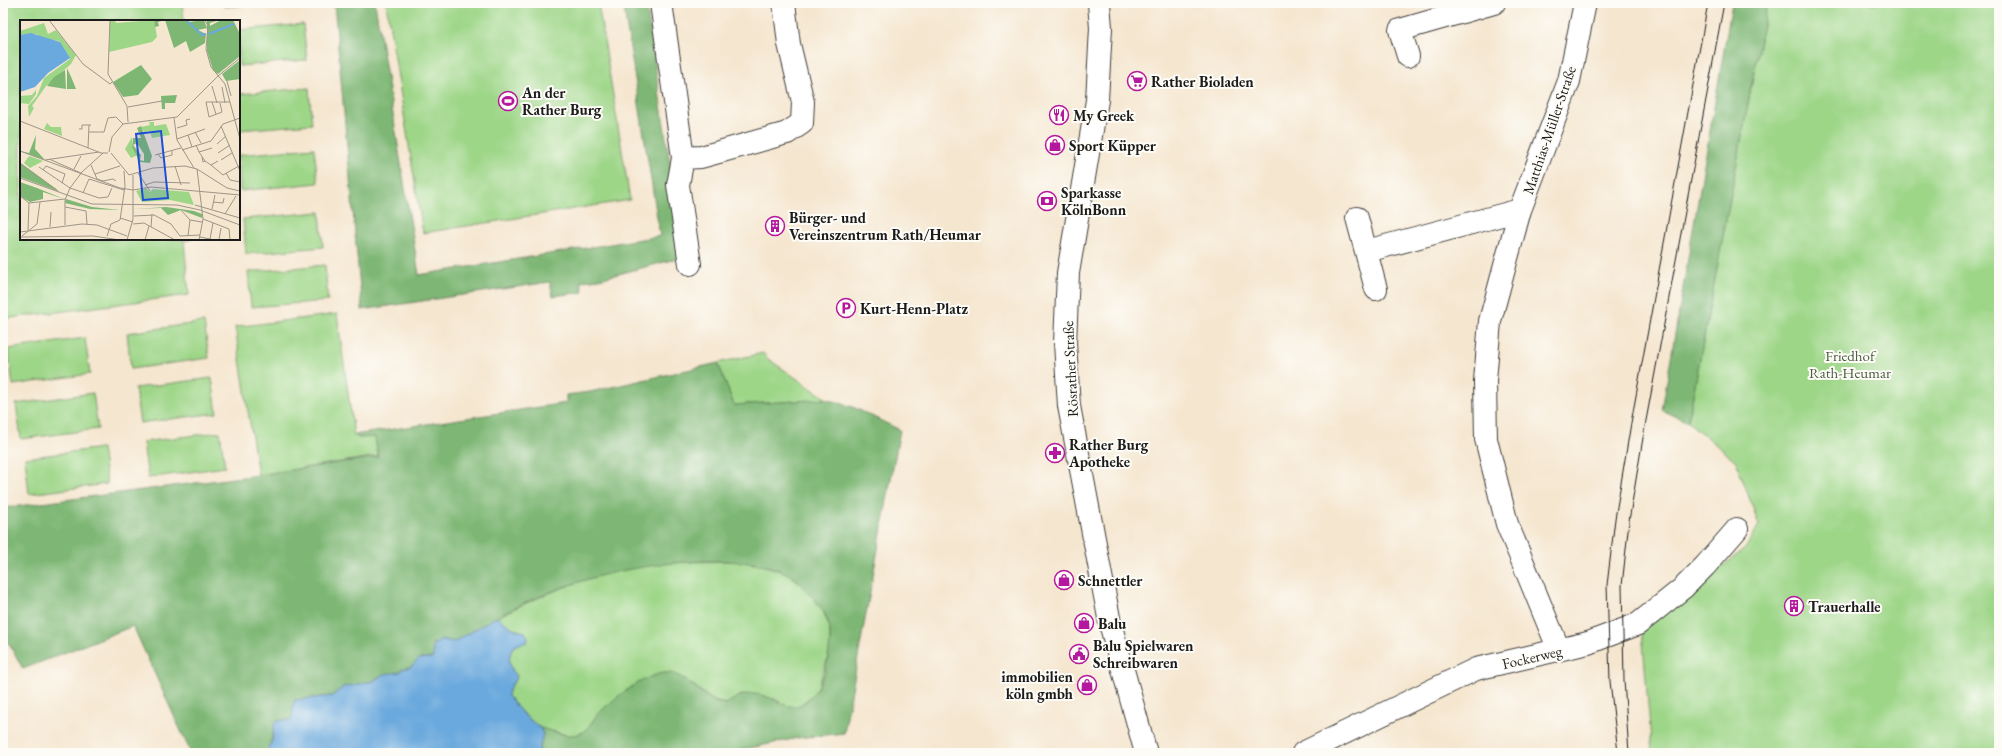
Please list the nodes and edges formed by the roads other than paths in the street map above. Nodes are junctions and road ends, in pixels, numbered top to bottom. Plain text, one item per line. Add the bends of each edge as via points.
1 (661, 3) edge
2 (784, 3) edge
3 (1099, 3) edge
4 (1494, 3) edge
5 (1585, 3) edge
6 (1408, 56) dead end
7 (684, 158) junction
8 (1520, 210) junction
9 (1357, 218) dead end
10 (1367, 251) junction
11 (690, 264) dead end
12 (1376, 289) dead end
13 (1737, 529) dead end
14 (1559, 650) junction
15 (1146, 753) edge
16 (1303, 753) edge

1 - 7 street
2 - 7 street via 789,44 803,102 802,123 787,133 701,157
3 - 15 street, Rösrather Straße via 1101,28 1097,100 1068,273 1065,343 1069,406 1110,624
4 - 6 street via 1400,30
5 - 8 street, Matthias-Müller-Straße via 1569,81
7 - 11 street via 678,185
8 - 10 street, Matthias-Müller-Straße
8 - 14 street, Matthias-Müller-Straße via 1490,321 1485,381 1486,439 1507,524
9 - 10 street
10 - 12 street
13 - 14 street, Fockerweg via 1683,588 1638,624 1588,643
14 - 16 street, Fockerweg via 1476,669

